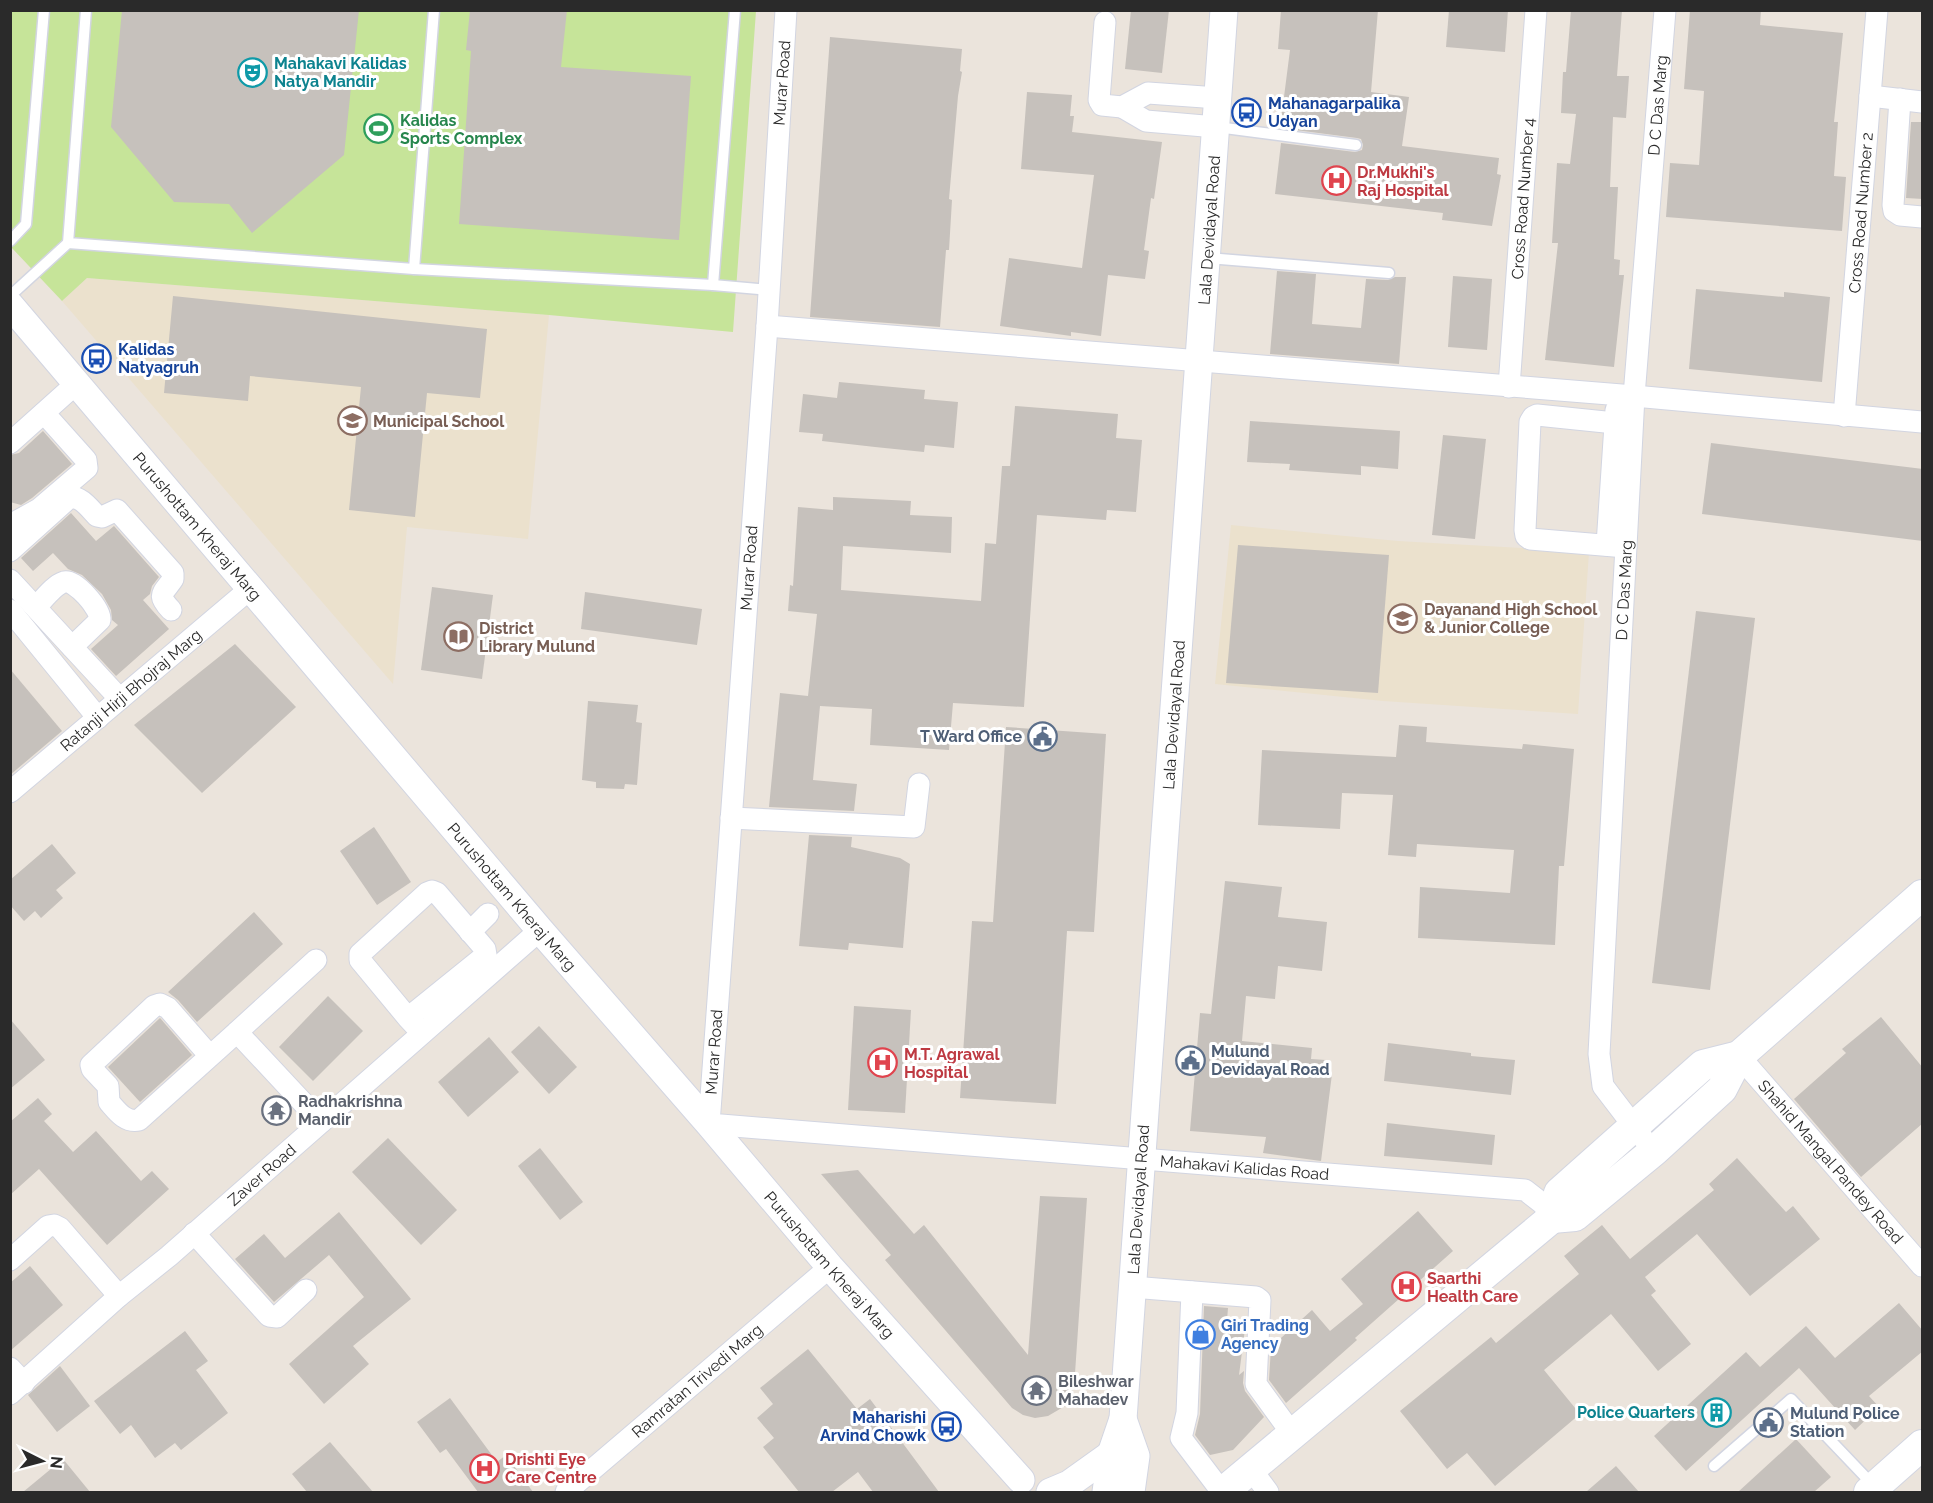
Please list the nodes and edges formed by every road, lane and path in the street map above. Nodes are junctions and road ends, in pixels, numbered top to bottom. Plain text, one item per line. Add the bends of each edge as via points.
1 (44, 10) edge
2 (86, 10) edge
3 (434, 10) edge
4 (735, 10) edge
5 (786, 10) edge
6 (1224, 10) edge
7 (1536, 10) edge
8 (1665, 10) edge
9 (1877, 10) edge
10 (1105, 22) dead end
11 (1870, 96) junction
12 (1218, 98) junction
13 (1900, 99) junction
14 (1923, 102) edge
15 (1122, 107) junction
16 (1216, 127) junction
17 (1356, 145) dead end
18 (1923, 216) edge
19 (10, 241) edge
20 (68, 243) junction
21 (1208, 258) junction
22 (414, 269) junction
23 (1389, 273) dead end
24 (713, 285) junction
25 (769, 290) junction
26 (10, 296) edge
27 (10, 305) edge
28 (767, 326) junction
29 (1201, 361) junction
30 (73, 378) junction
31 (1509, 387) junction
32 (1565, 391) junction
33 (1626, 395) junction
34 (44, 413) junction
35 (1844, 416) junction
36 (1562, 417) junction
37 (1923, 422) edge
38 (1615, 423) junction
39 (10, 430) edge
40 (10, 442) edge
41 (1621, 474) junction
42 (10, 525) edge
43 (1617, 546) junction
44 (10, 551) edge
45 (10, 580) edge
46 (250, 588) junction
47 (36, 607) junction
48 (10, 610) edge
49 (171, 610) dead end
50 (72, 647) junction
51 (120, 699) junction
52 (98, 718) junction
53 (919, 784) dead end
54 (10, 792) edge
55 (731, 818) junction
56 (1923, 895) edge
57 (488, 914) dead end
58 (540, 930) junction
59 (470, 932) junction
60 (316, 960) dead end
61 (459, 989) junction
62 (415, 1026) junction
63 (237, 1032) junction
64 (210, 1056) junction
65 (1739, 1056) junction
66 (321, 1122) junction
67 (709, 1124) junction
68 (1633, 1127) junction
69 (1654, 1151) junction
70 (1139, 1159) junction
71 (1552, 1218) junction
72 (194, 1233) junction
73 (10, 1260) edge
74 (1923, 1266) edge
75 (830, 1267) junction
76 (1132, 1287) junction
77 (306, 1290) dead end
78 (1192, 1292) junction
79 (119, 1296) junction
80 (15, 1382) edge
81 (1123, 1419) junction
82 (1293, 1435) junction
83 (1923, 1444) edge
84 (1111, 1454) junction
85 (1714, 1466) dead end
86 (1259, 1481) edge
87 (1024, 1486) edge
88 (1872, 1490) edge
89 (566, 1492) edge
90 (1050, 1492) edge
91 (1107, 1492) edge
92 (1131, 1492) edge
93 (1223, 1492) edge

1 - 19 lane via 27,224
2 - 20 lane
3 - 22 lane
4 - 24 lane
5 - 25 street, Murar Road
6 - 12 street, Lala Devidayal Road
7 - 31 street, Cross Road Number 4
8 - 33 street, D C Das Marg
9 - 11 street, Cross Road Number 2
10 - 15 street via 1099,100 1102,105
11 - 13 street
11 - 35 street, Cross Road Number 2
12 - 15 street via 1148,93
12 - 16 street, Lala Devidayal Road
13 - 14 street
13 - 18 street via 1894,212
15 - 16 street via 1146,121
16 - 17 lane
16 - 21 street, Lala Devidayal Road
20 - 22 lane
20 - 26 lane
21 - 23 lane
21 - 29 street, Lala Devidayal Road
22 - 24 lane
24 - 25 lane
25 - 28 street, Murar Road
27 - 30 street, Purushottam Kheraj Marg
28 - 29 street
28 - 55 street, Murar Road
29 - 31 street
29 - 70 street, Lala Devidayal Road
30 - 34 street
30 - 39 street
30 - 46 street, Purushottam Kheraj Marg
31 - 32 street
32 - 33 street
32 - 36 street
33 - 35 street
33 - 38 street
33 - 41 street, D C Das Marg
34 - 40 street
34 - 42 street via 86,460 87,468 39,509
35 - 37 street
36 - 38 street
36 - 43 street via 1538,415 1530,422 1526,536
38 - 41 street
41 - 43 street, D C Das Marg
43 - 68 street, D C Das Marg via 1599,1054 1603,1086
44 - 49 street via 70,496 82,501 97,516 117,510 173,573 162,596
45 - 47 street
46 - 51 street, Ratanji Hirji Bhojraj Marg
46 - 58 street, Purushottam Kheraj Marg
47 - 50 street
47 - 50 street via 61,583 76,585 101,615
48 - 52 street
50 - 51 street
51 - 52 street, Ratanji Hirji Bhojraj Marg
52 - 54 street, Ratanji Hirji Bhojraj Marg
53 - 55 street via 914,827
55 - 67 street, Murar Road
56 - 65 main road
57 - 59 street
58 - 61 street, Zaver Road
58 - 67 street, Purushottam Kheraj Marg
59 - 61 street via 486,955
59 - 62 street via 432,891 360,954 360,960
60 - 63 street
61 - 62 street, Zaver Road
62 - 66 street, Zaver Road
63 - 64 street
63 - 66 street
64 - 64 street via 132,1122 109,1102 108,1086 92,1069 160,1004
65 - 68 main road via 1703,1065
65 - 69 main road via 1722,1089
65 - 74 street, Shahid Mangal Pandey Road
66 - 72 street, Zaver Road
67 - 70 street, Mahakavi Kalidas Road
67 - 75 street, Purushottam Kheraj Marg
68 - 69 street, D C Das Marg
68 - 71 main road via 1559,1193
69 - 71 main road via 1575,1216
70 - 71 street, Mahakavi Kalidas Road via 1525,1190 1543,1204
70 - 76 street, Lala Devidayal Road
71 - 82 main road
72 - 77 street via 269,1316 277,1317
72 - 79 street, Zaver Road
73 - 79 street via 54,1225
75 - 87 street, Purushottam Kheraj Marg
75 - 89 street, Ramratan Trivedi Marg
76 - 78 street
76 - 81 street, Lala Devidayal Road
78 - 82 street via 1260,1300 1256,1384
78 - 93 street via 1187,1413 1181,1438
79 - 80 street, Zaver Road
81 - 84 street
81 - 92 street via 1136,1456
82 - 86 main road
83 - 88 main road
84 - 90 street via 1069,1484
84 - 91 street
85 - 88 lane via 1791,1400
86 - 93 main road
87 - 90 street

